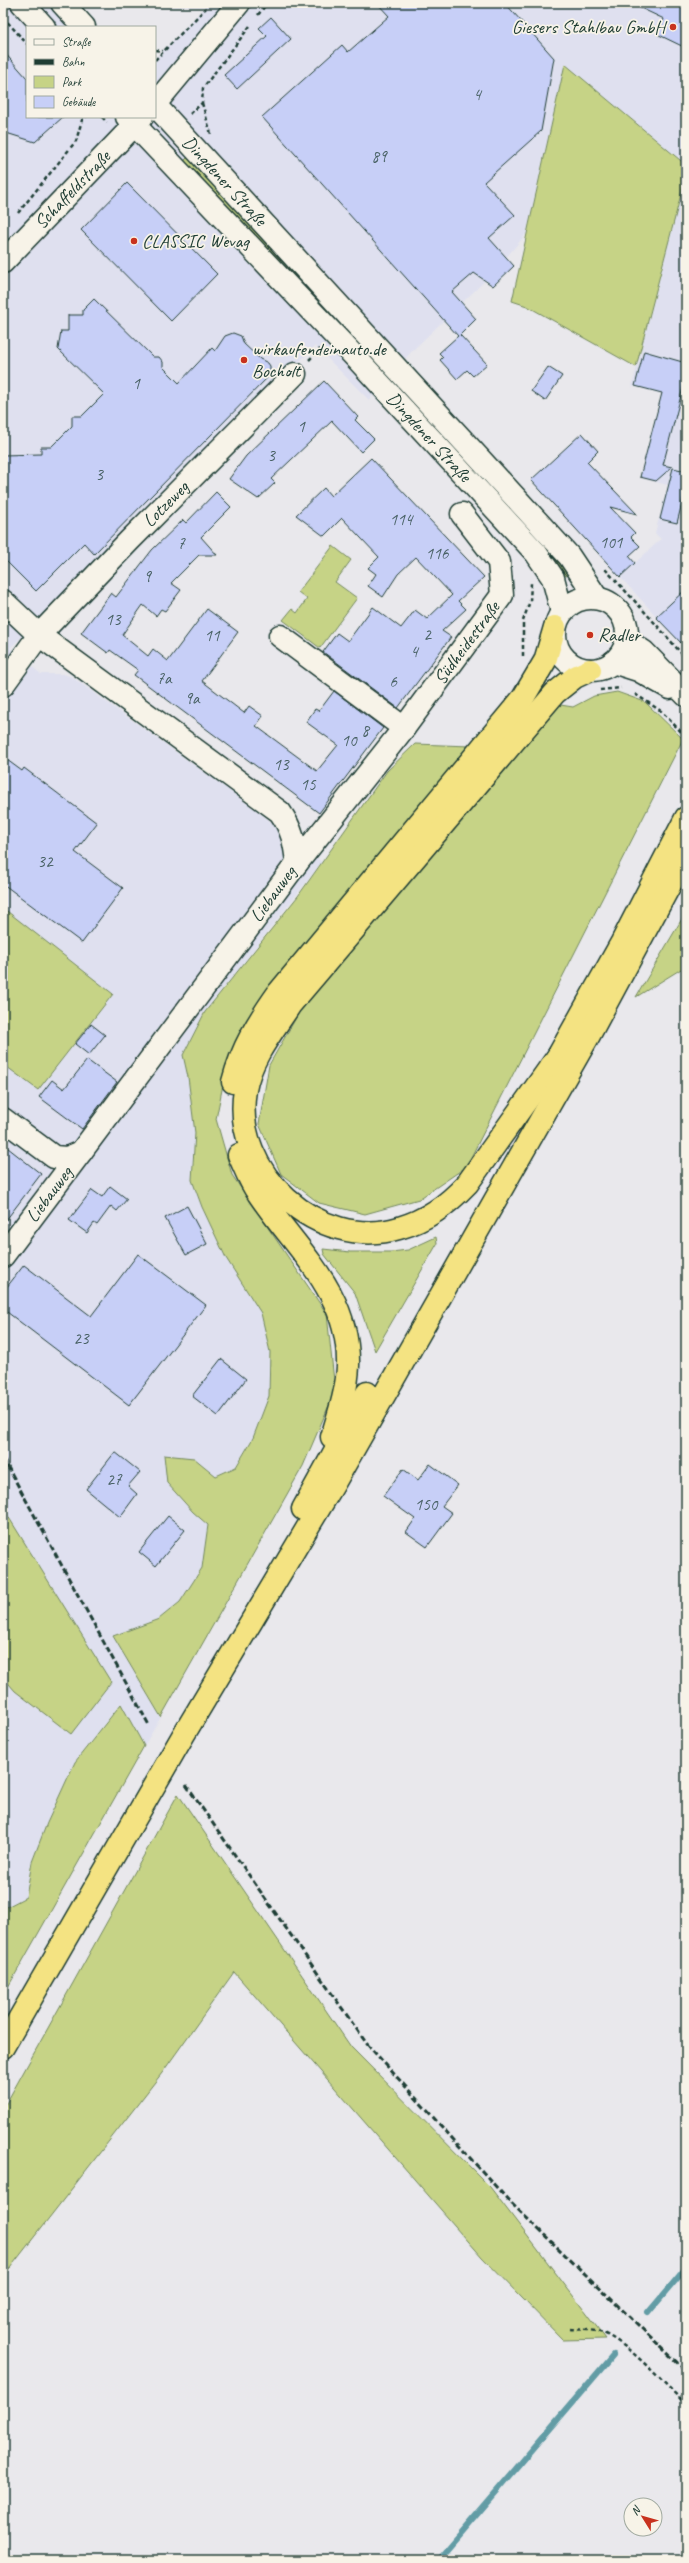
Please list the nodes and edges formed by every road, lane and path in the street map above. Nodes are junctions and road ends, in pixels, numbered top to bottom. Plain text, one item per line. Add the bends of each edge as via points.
1 (22, 3) edge
2 (62, 3) edge
3 (210, 3) edge
4 (238, 3) edge
5 (267, 3) edge
6 (3, 17) edge
7 (43, 26) edge
8 (83, 26) edge
9 (26, 43) edge
10 (156, 50) edge
11 (164, 51) junction
12 (156, 59) edge
13 (156, 103) edge
14 (202, 104) junction
15 (156, 105) edge
16 (81, 119) edge
17 (134, 119) edge
18 (175, 127) junction
19 (212, 136) dead end
20 (17, 215) dead end
21 (3, 262) edge
22 (317, 342) dead end
23 (322, 347) dead end
24 (295, 374) dead end
25 (462, 514) dead end
26 (528, 576) dead end
27 (596, 598) junction
28 (3, 601) edge
29 (559, 620) junction
30 (39, 635) junction
31 (280, 636) dead end
32 (626, 640) junction
33 (613, 662) junction
34 (590, 670) junction
35 (537, 677) junction
36 (3, 685) edge
37 (624, 689) dead end
38 (595, 691) dead end
39 (629, 691) dead end
40 (686, 696) edge
41 (404, 728) junction
42 (686, 737) edge
43 (686, 818) edge
44 (686, 855) edge
45 (297, 864) junction
46 (559, 1055) junction
47 (3, 1119) edge
48 (81, 1152) junction
49 (3, 1256) edge
50 (322, 1472) junction
51 (204, 1701) junction
52 (3, 2047) edge
53 (570, 2329) dead end
54 (686, 2404) edge

1 - 7 street
2 - 8 street
3 - 11 path
4 - 13 street
5 - 14 path via 202,88
6 - 9 path
10 - 11 path
11 - 12 path
14 - 18 path
14 - 19 path
15 - 18 street, Dingdener Straße
16 - 20 path via 76,141
17 - 21 street, Schaffeldstraße
17 - 29 street, Dingdener Straße via 536,552 553,578
18 - 27 street, Dingdener Straße via 569,556
22 - 23 path
24 - 30 street, Lotzeweg via 129,540
25 - 41 street, Südheidestraße via 499,562 502,595
26 - 35 path via 531,583 530,601 523,621 523,659 526,668
27 - 29 street via 583,598 572,603
27 - 32 street, Dingdener Straße via 608,602 622,616
28 - 30 street, Liebauweg
29 - 34 street, Dingdener Straße via 555,639 563,656 578,667
29 - 35 highway
30 - 36 street
30 - 45 street, Liebauweg via 280,812 290,826 295,842
31 - 41 street
32 - 33 street via 624,648
32 - 40 street via 644,652
33 - 34 street via 602,668
33 - 40 street via 638,670
34 - 46 highway via 575,677 555,693 290,1005 263,1045 245,1090 247,1136 258,1164 273,1186 292,1204 315,1220 349,1230 367,1232 398,1229 429,1217 467,1184
35 - 50 highway via 465,769 279,992 250,1035 238,1062 230,1107 236,1146 257,1192 331,1293 341,1314 346,1338 348,1366 345,1395
37 - 38 path via 607,688
39 - 42 path via 661,711
41 - 45 street, Südheidestraße
43 - 46 highway via 622,942
44 - 51 highway via 592,1030 333,1485
45 - 48 street, Liebauweg
46 - 50 highway via 482,1196
47 - 48 street, Liebauweg via 54,1157 67,1158
48 - 49 street, Liebauweg
50 - 51 highway
51 - 52 highway
53 - 54 path via 609,2335

